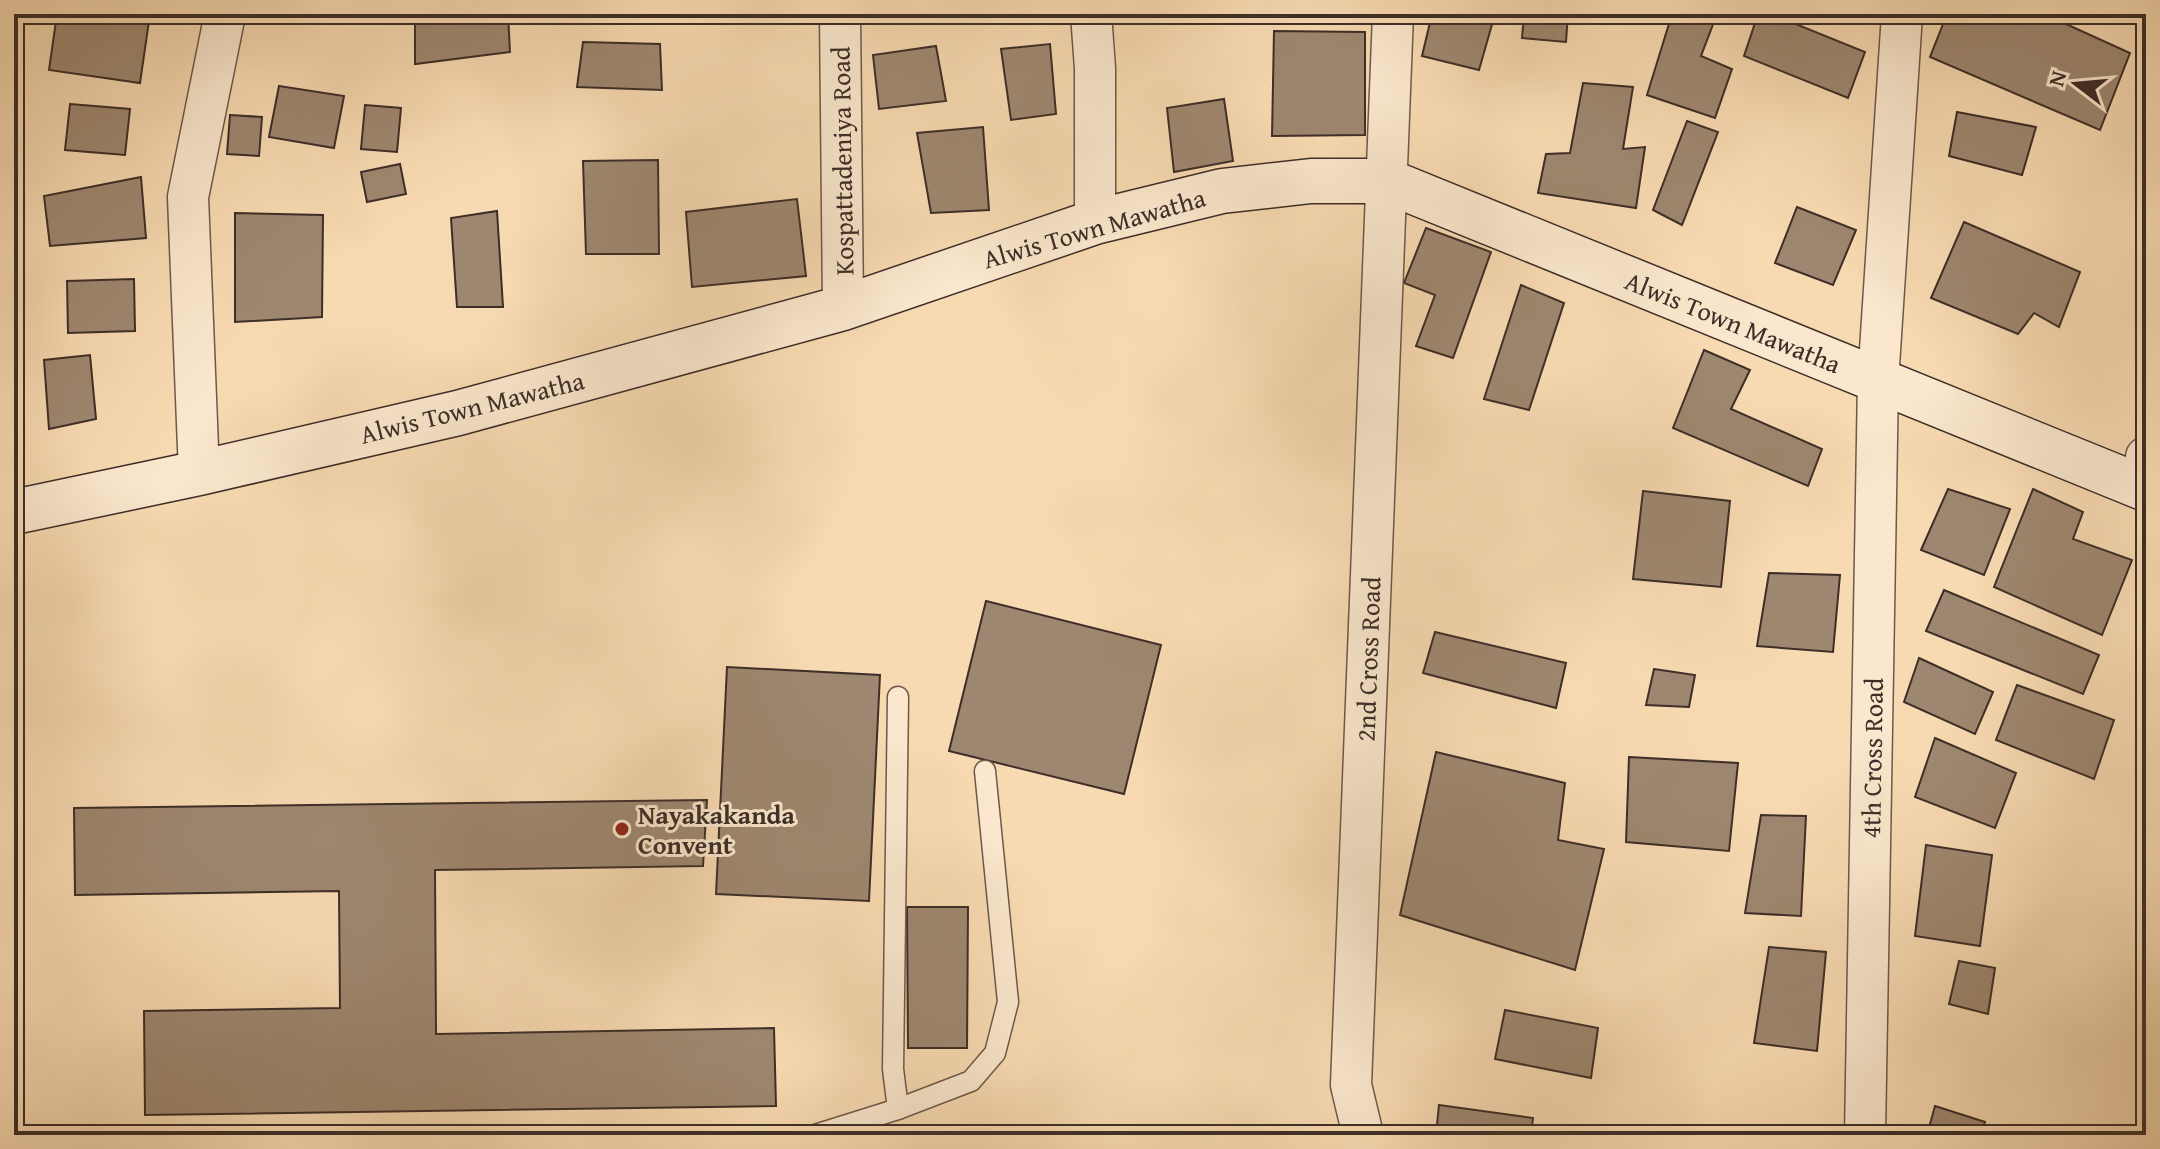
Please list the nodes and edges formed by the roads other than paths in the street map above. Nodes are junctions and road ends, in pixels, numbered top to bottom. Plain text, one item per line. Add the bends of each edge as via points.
1 (225, 14) edge
2 (840, 14) edge
3 (1091, 14) edge
4 (1393, 14) edge
5 (1902, 14) edge
6 (1387, 181) junction
7 (1095, 222) junction
8 (843, 308) junction
9 (1878, 381) junction
10 (199, 473) junction
11 (2145, 478) edge
12 (14, 512) edge
13 (898, 697) dead end
14 (985, 771) dead end
15 (898, 1109) junction
16 (815, 1135) edge
17 (1363, 1135) edge
18 (1865, 1135) edge

1 - 10 street via 188,197
2 - 8 street, Kospattadeniya Road
3 - 7 street
4 - 6 street, 2nd Cross Road
5 - 9 street, 4th Cross Road
6 - 7 street, Alwis Town Mawatha via 1311,181 1222,191
6 - 9 street, Alwis Town Mawatha
6 - 17 street, 2nd Cross Road via 1351,1085
7 - 8 street, Alwis Town Mawatha
8 - 10 street, Alwis Town Mawatha via 458,413
9 - 11 street, Alwis Town Mawatha
9 - 18 street, 4th Cross Road
10 - 12 street, Alwis Town Mawatha
13 - 15 lane via 893,1069
14 - 15 lane via 1008,1002 1005,1015 995,1053 971,1081
15 - 16 lane

